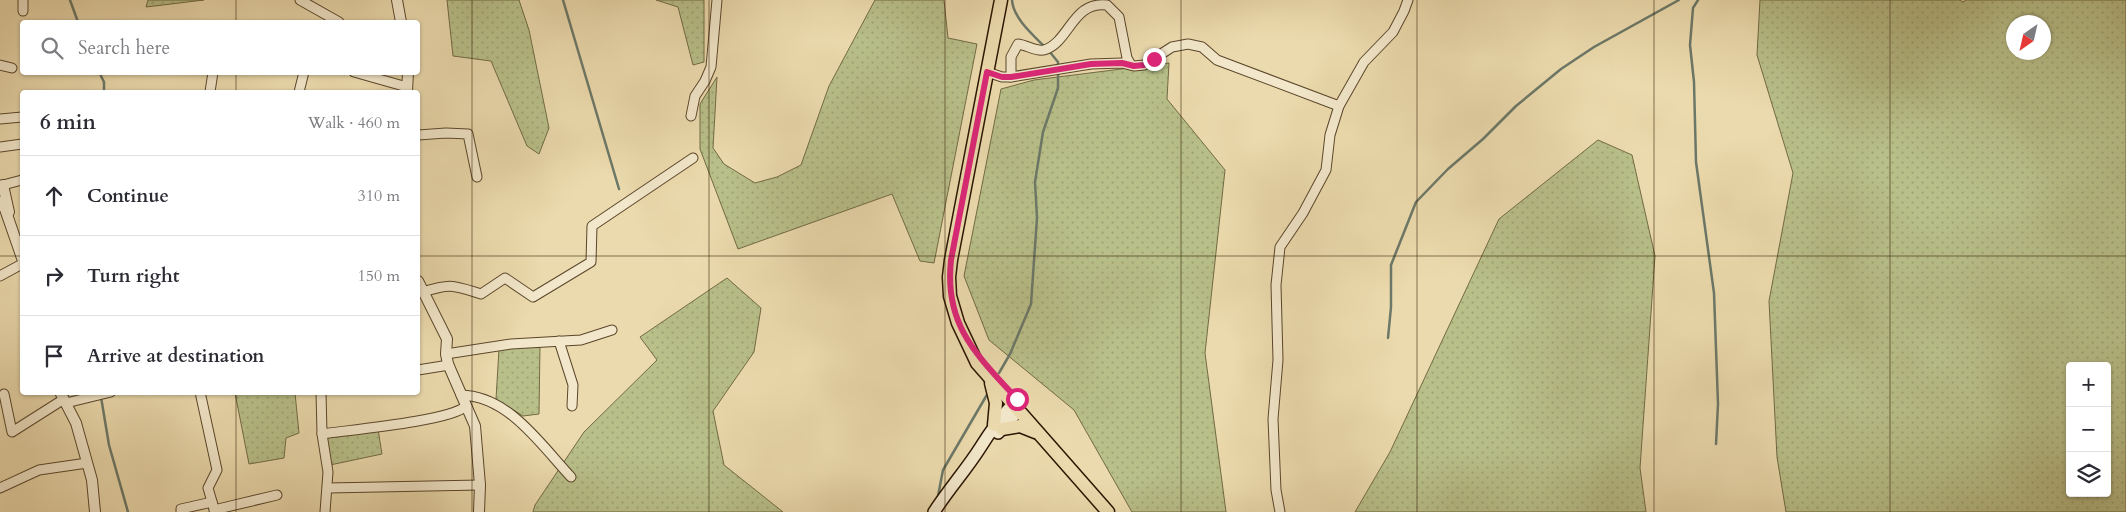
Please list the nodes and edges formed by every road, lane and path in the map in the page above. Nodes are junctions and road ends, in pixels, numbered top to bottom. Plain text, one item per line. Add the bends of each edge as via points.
1 (23, 0) edge
2 (300, 0) edge
3 (397, 0) edge
4 (717, 0) edge
5 (1001, 0) edge
6 (1408, 0) edge
7 (23, 11) dead end
8 (328, 20) edge
9 (402, 20) edge
10 (0, 65) edge
11 (1130, 65) junction
12 (12, 68) dead end
13 (987, 72) junction
14 (213, 75) edge
15 (303, 75) edge
16 (363, 75) edge
17 (408, 75) edge
18 (1011, 77) junction
19 (210, 90) edge
20 (299, 90) edge
21 (407, 90) edge
22 (1339, 106) junction
23 (691, 116) dead end
24 (20, 117) edge
25 (0, 119) edge
26 (420, 135) edge
27 (20, 144) edge
28 (0, 147) edge
29 (693, 158) dead end
30 (477, 177) dead end
31 (20, 180) edge
32 (1, 185) edge
33 (0, 202) edge
34 (14, 233) junction
35 (20, 252) edge
36 (20, 265) edge
37 (0, 276) edge
38 (420, 286) edge
39 (422, 292) junction
40 (612, 330) dead end
41 (964, 336) junction
42 (560, 341) junction
43 (446, 354) junction
44 (449, 365) junction
45 (420, 370) edge
46 (988, 376) junction
47 (4, 394) dead end
48 (87, 395) edge
49 (201, 395) edge
50 (321, 395) edge
51 (461, 395) junction
52 (63, 398) edge
53 (466, 406) junction
54 (572, 406) dead end
55 (1017, 406) junction
56 (998, 427) junction
57 (1036, 432) junction
58 (322, 434) junction
59 (87, 463) junction
60 (571, 478) dead end
61 (1, 485) edge
62 (480, 485) junction
63 (328, 488) junction
64 (277, 495) dead end
65 (213, 508) edge
66 (96, 512) edge
67 (181, 512) edge
68 (325, 512) edge
69 (479, 512) edge
70 (934, 512) edge
71 (1108, 512) edge
72 (1116, 512) edge
73 (1280, 512) edge

1 - 7 street
2 - 8 street
3 - 9 street
4 - 23 street via 710,67 695,96
5 - 13 main road
6 - 22 street via 1393,32 1364,62
10 - 12 street
11 - 18 street via 1091,64
11 - 18 street via 1119,17 1107,5 1100,4 1074,17 1070,28 1047,48 1036,50 1018,44 1011,58
11 - 22 street via 1144,65 1172,47 1188,44 1202,48 1217,60
13 - 18 street
13 - 41 main road via 949,277 950,296
14 - 19 street
15 - 20 street
16 - 21 street
17 - 21 street
22 - 73 street via 1330,135 1326,170 1303,214 1280,247 1276,286 1278,360 1273,419
24 - 25 street
26 - 30 street via 468,134
27 - 28 street
29 - 39 street via 592,226 591,262 533,297 505,278 481,294 451,285
31 - 32 street
32 - 34 street
33 - 34 street
34 - 35 street
36 - 37 street
38 - 39 street
39 - 43 street via 447,339
40 - 42 street via 581,340
41 - 46 main road via 977,363
41 - 55 main road
42 - 43 street via 511,344
42 - 54 street via 573,385
43 - 44 street
44 - 45 street
44 - 51 street
46 - 55 main road
46 - 56 main road via 995,396
47 - 52 street via 12,432
48 - 52 street
49 - 65 street via 217,470 208,488
50 - 58 street
51 - 53 street
51 - 60 street via 474,395 499,406 518,420
52 - 59 street via 76,423
53 - 58 street via 439,418
53 - 62 street via 475,426
55 - 56 main road
55 - 57 main road
55 - 72 main road
56 - 57 main road via 1020,426
56 - 70 main road
57 - 71 main road
58 - 63 street
59 - 61 street via 39,470
59 - 66 street
62 - 63 street
62 - 69 street
63 - 68 street
64 - 65 street
65 - 67 street

